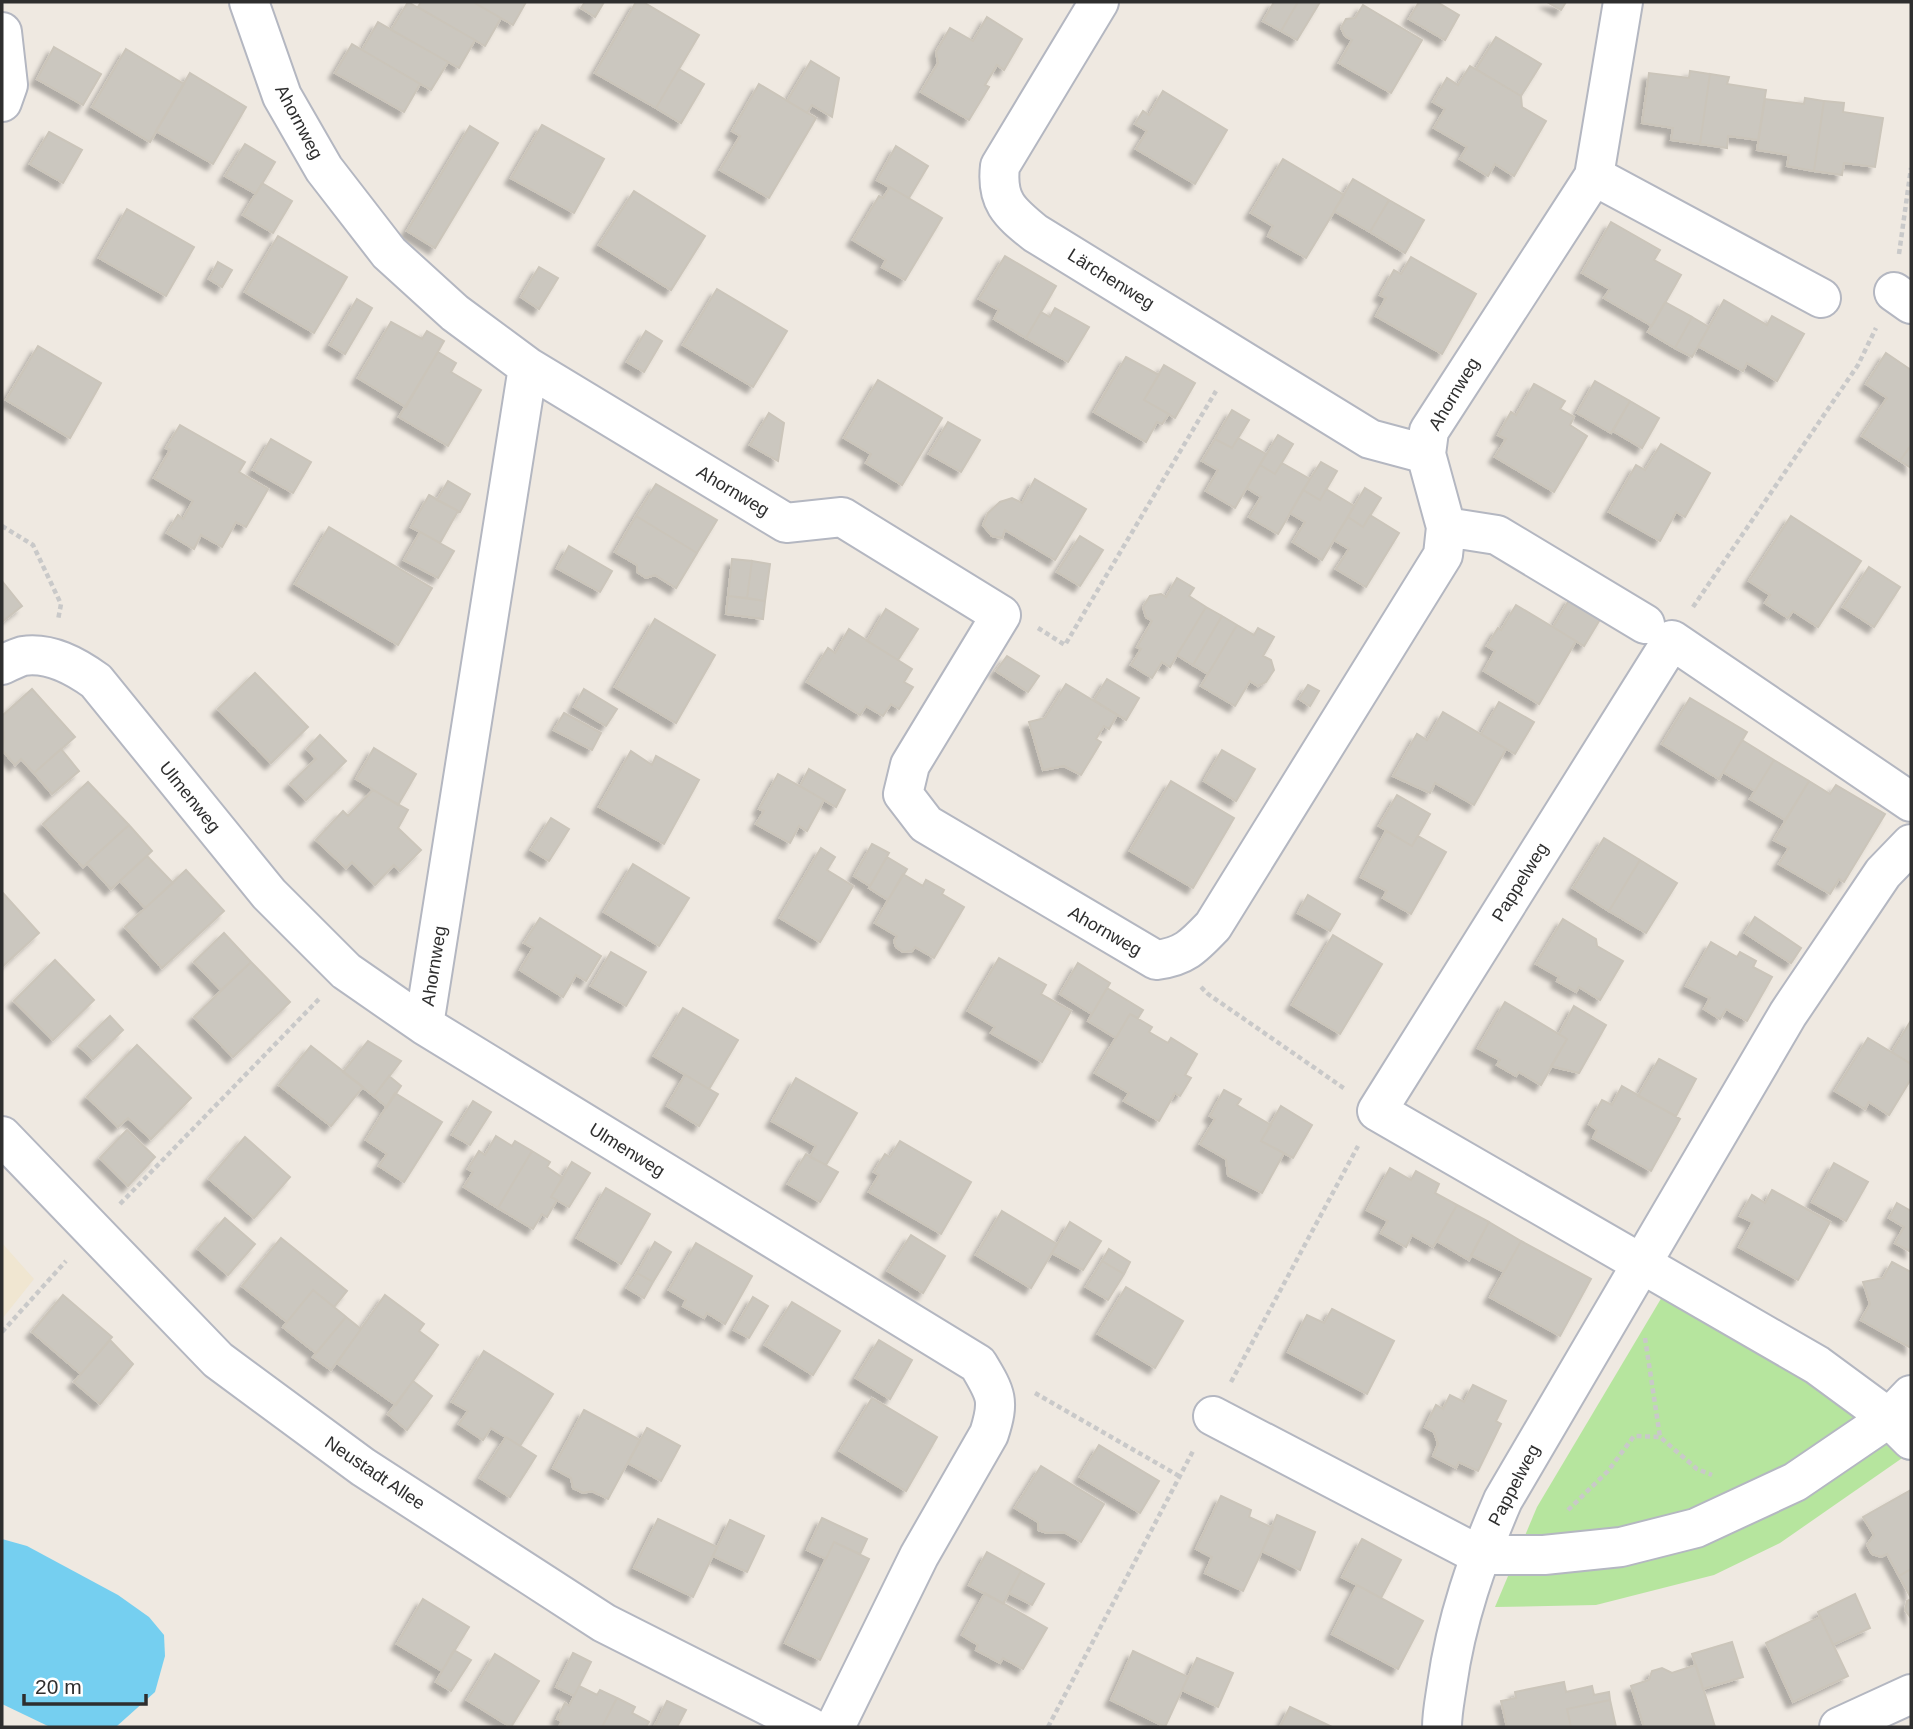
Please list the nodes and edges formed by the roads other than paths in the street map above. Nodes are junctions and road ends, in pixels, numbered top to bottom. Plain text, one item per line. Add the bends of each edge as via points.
1 (249, 2) edge
2 (1099, 2) edge
3 (1623, 2) edge
4 (2, 32) edge
5 (2, 102) edge
6 (1594, 176) junction
7 (1821, 298) dead end
8 (528, 367) junction
9 (1426, 454) junction
10 (1446, 527) junction
11 (1658, 632) junction
12 (2, 665) edge
13 (1911, 802) edge
14 (1911, 844) edge
15 (425, 1025) junction
16 (2, 1136) edge
17 (1632, 1280) junction
18 (1213, 1416) dead end
19 (1904, 1418) edge
20 (1479, 1555) junction
21 (1911, 1694) edge
22 (810, 1727) edge
23 (835, 1727) edge
24 (1442, 1727) edge
25 (1839, 1727) edge

1 - 8 street, Ahornweg via 282,96 324,169 389,253 454,313
2 - 9 street, Lärchenweg via 1000,166 998,185 1015,217 1370,439
3 - 6 street, Ahornweg
4 - 5 street via 8,85
6 - 7 street
6 - 9 street, Ahornweg via 1439,414 1429,431
8 - 10 street, Ahornweg via 786,523 842,517 1000,615 910,765 903,794 926,824 1156,960 1174,958 1193,947 1213,926 1443,555
8 - 15 street, Ahornweg
9 - 10 street, Ahornweg
10 - 11 street via 1497,535
11 - 13 street
11 - 17 street, Pappelweg via 1377,1111
12 - 15 street, Ulmenweg via 23,656 49,657 96,681 269,894 346,971
14 - 17 street, Pappelweg via 1883,873 1788,1014
15 - 23 street, Ulmenweg via 978,1364 995,1393 989,1434 919,1556
16 - 22 street, Neustadt Allee via 218,1360 363,1467 604,1623
17 - 19 street via 1816,1365
17 - 20 street, Pappelweg via 1503,1500
18 - 20 street
19 - 20 street via 1795,1482 1696,1528 1621,1548
20 - 24 street, Pappelweg via 1451,1657
21 - 25 street

